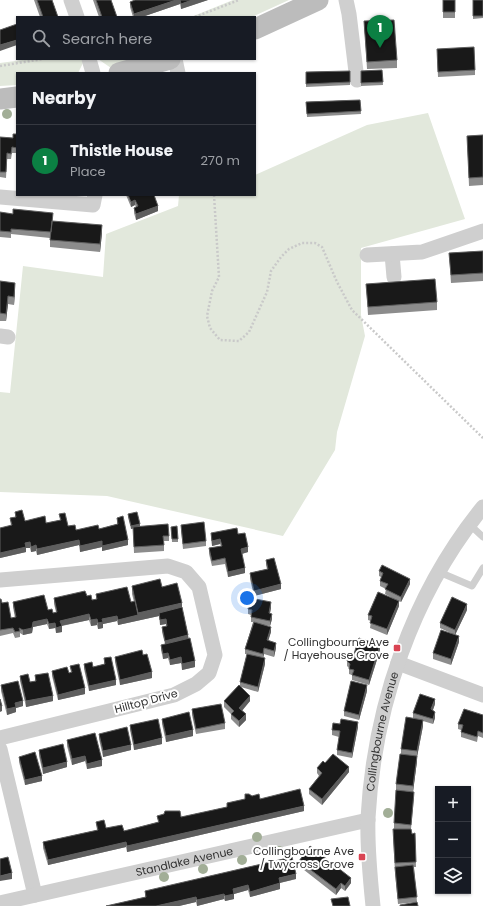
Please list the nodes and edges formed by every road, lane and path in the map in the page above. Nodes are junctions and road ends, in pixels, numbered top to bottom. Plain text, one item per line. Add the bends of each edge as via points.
1 (71, 0) edge
2 (239, 0) edge
3 (318, 0) edge
4 (346, 0) edge
5 (77, 16) edge
6 (198, 16) edge
7 (256, 29) edge
8 (38, 60) edge
9 (89, 60) edge
10 (166, 60) edge
11 (175, 60) edge
12 (0, 66) edge
13 (93, 72) edge
14 (123, 72) edge
15 (178, 72) edge
16 (357, 80) dead end
17 (16, 96) edge
18 (0, 99) edge
19 (95, 196) edge
20 (214, 196) edge
21 (0, 197) edge
22 (483, 231) edge
23 (392, 254) junction
24 (367, 255) dead end
25 (394, 277) dead end
26 (483, 438) edge
27 (483, 508) edge
28 (469, 524) junction
29 (483, 537) edge
30 (483, 568) edge
31 (439, 572) junction
32 (0, 580) edge
33 (398, 663) junction
34 (483, 694) edge
35 (0, 738) edge
36 (0, 748) edge
37 (368, 820) junction
38 (35, 895) junction
39 (0, 903) edge
40 (373, 906) edge

1 - 5 street
2 - 6 path
3 - 7 street
4 - 16 street
8 - 12 path
9 - 13 street
10 - 14 street
11 - 15 street
17 - 18 street
19 - 21 street via 93,205
20 - 26 path via 219,277 212,291 207,316 210,328 220,340 239,341 249,332 267,292 271,271 289,249 302,243 315,243 322,247 352,310
22 - 23 street via 422,252
23 - 24 street
23 - 25 street
27 - 28 street, Collingbourne Avenue
28 - 29 lane
28 - 31 street, Collingbourne Avenue
30 - 31 lane via 472,586
31 - 33 street, Collingbourne Avenue
32 - 35 street, Hilltop Drive via 168,566 186,572 199,586 215,655 209,673 196,684 174,695
33 - 34 street
33 - 37 street, Collingbourne Avenue via 386,701 378,742
36 - 38 street
37 - 38 street, Standlake Avenue
37 - 40 street, Collingbourne Avenue
38 - 39 street, Standlake Avenue

